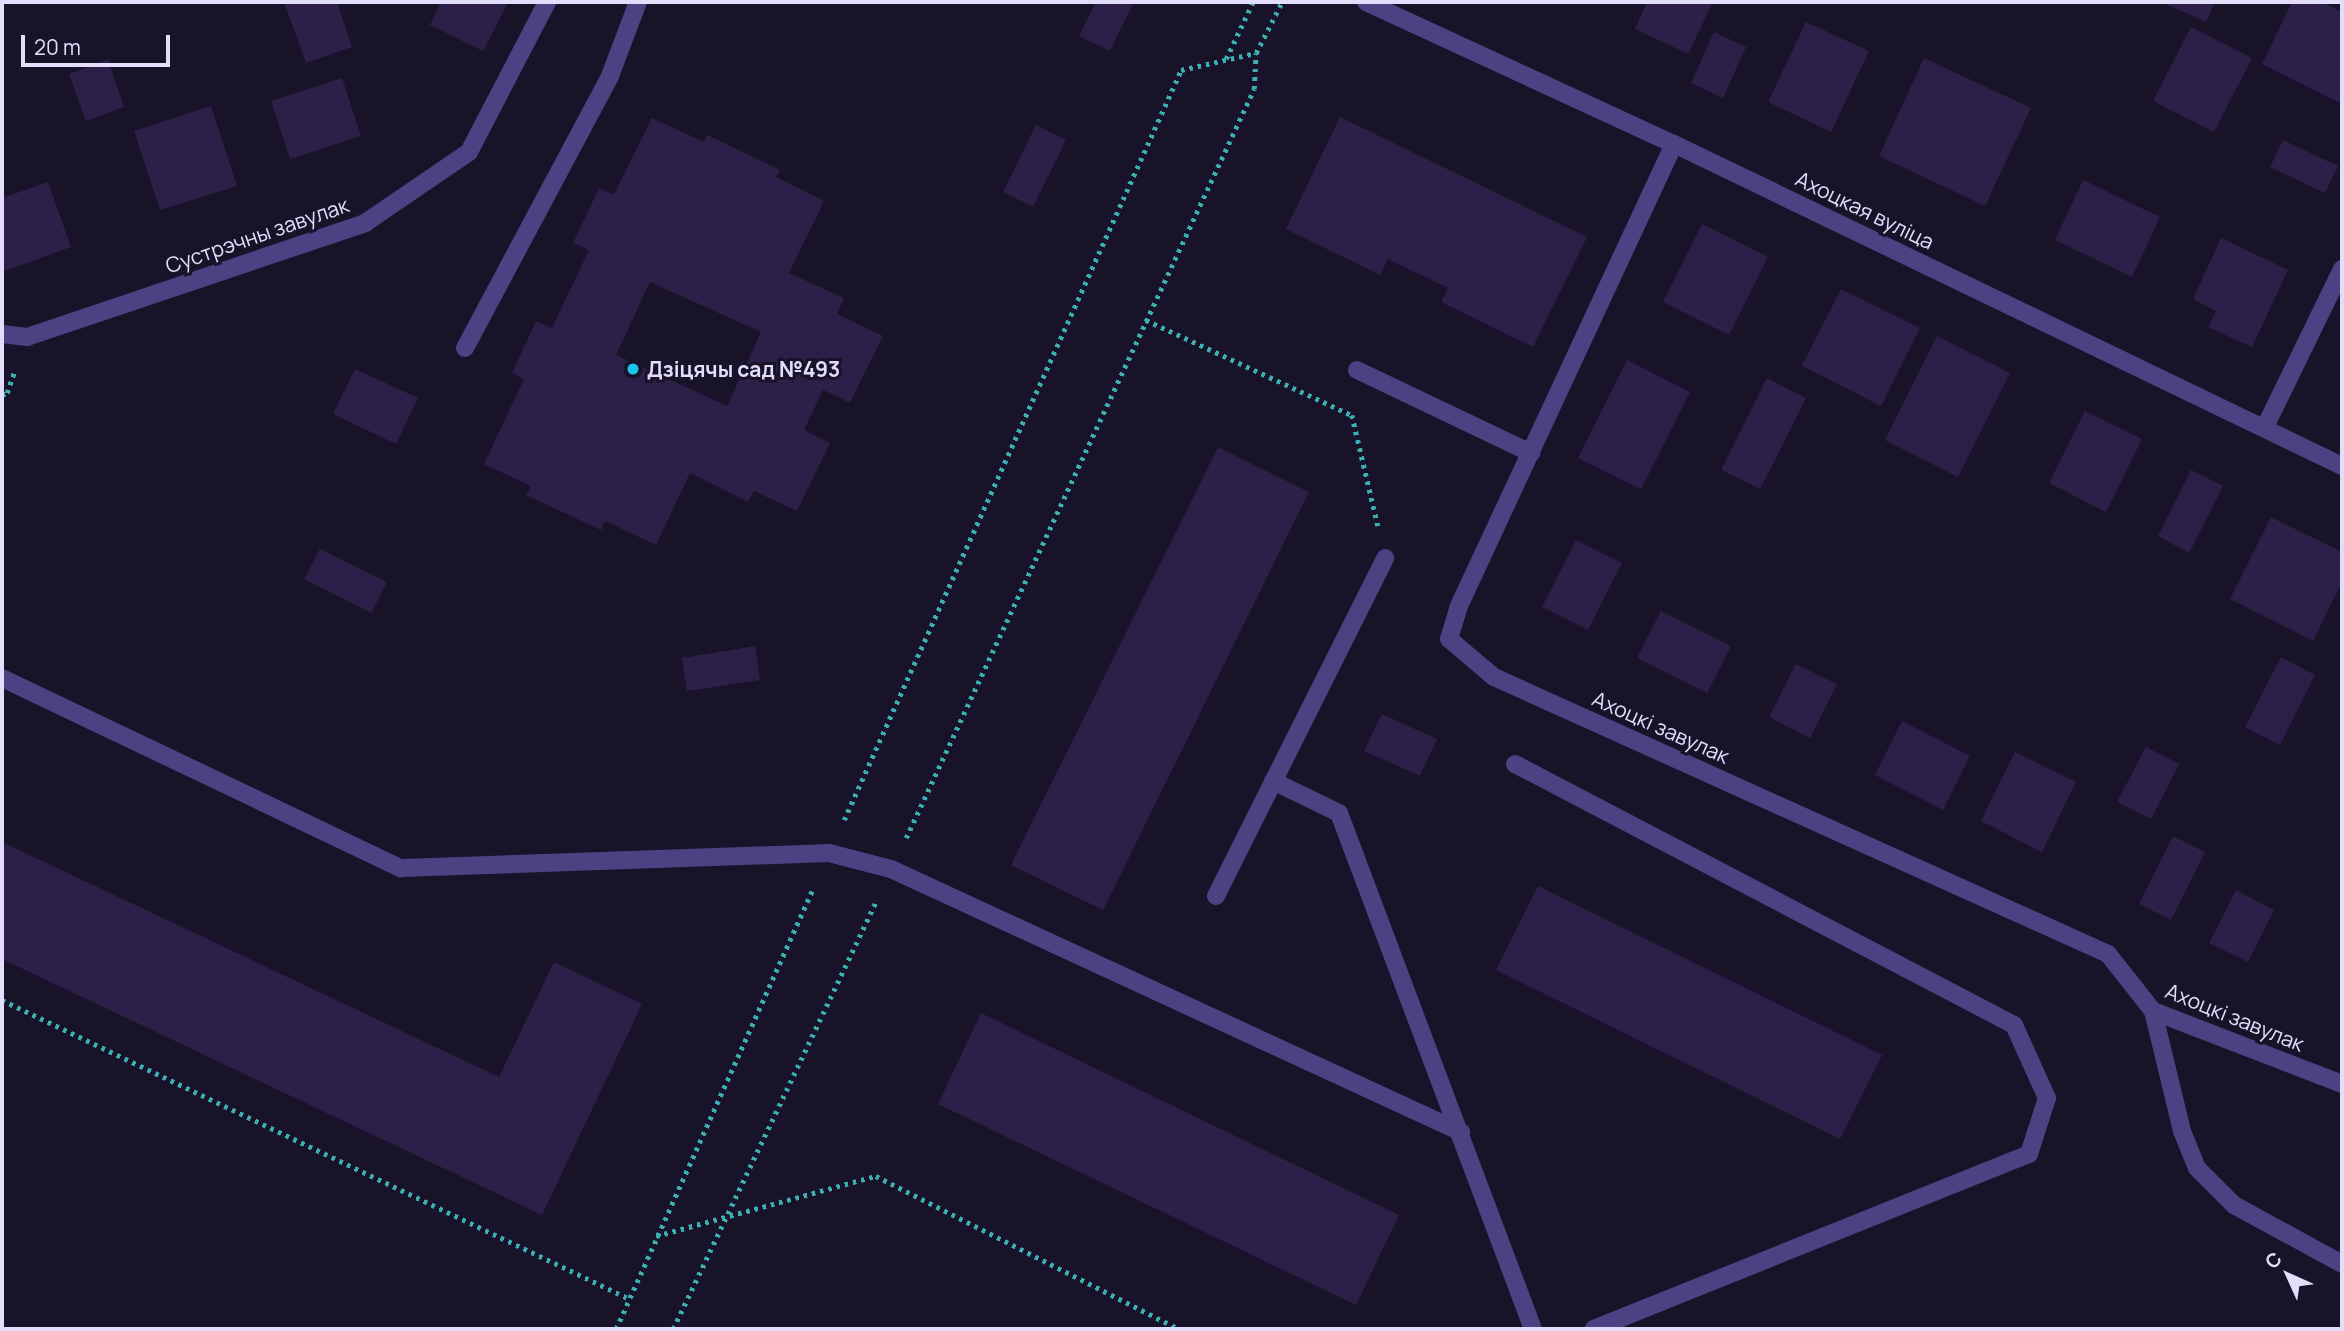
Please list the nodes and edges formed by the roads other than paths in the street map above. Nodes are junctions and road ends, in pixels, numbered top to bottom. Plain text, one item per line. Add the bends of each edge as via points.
1 (547, 2) edge
2 (638, 2) edge
3 (1366, 2) edge
4 (1674, 144) junction
5 (2342, 269) edge
6 (2, 334) edge
7 (465, 348) dead end
8 (1357, 370) dead end
9 (2265, 427) junction
10 (1531, 453) junction
11 (2342, 466) edge
12 (1385, 558) road end
13 (2, 678) edge
14 (1515, 764) dead end
15 (1273, 781) junction
16 (1216, 896) dead end
17 (2153, 1012) junction
18 (2342, 1084) edge
19 (1461, 1132) junction
20 (2342, 1264) edge
21 (1533, 1329) edge
22 (1594, 1329) edge

1 - 6 street, Сустрэчны завулак via 469,152 365,223 27,337
2 - 7 street via 610,76
3 - 4 street, Ахоцкая вуліца
4 - 9 street, Ахоцкая вуліца
4 - 10 street, Ахоцкі завулак
5 - 9 street
8 - 10 street
9 - 11 street, Ахоцкая вуліца
10 - 17 street, Ахоцкі завулак via 1459,606 1449,639 1494,677 2108,954
12 - 15 street
13 - 19 street via 401,869 829,853 891,869
14 - 22 street via 2014,1025 2046,1098 2029,1154
15 - 16 street
15 - 19 street via 1339,813
17 - 18 street, Ахоцкі завулак
17 - 20 street via 2182,1132 2197,1168 2234,1205
19 - 21 street

